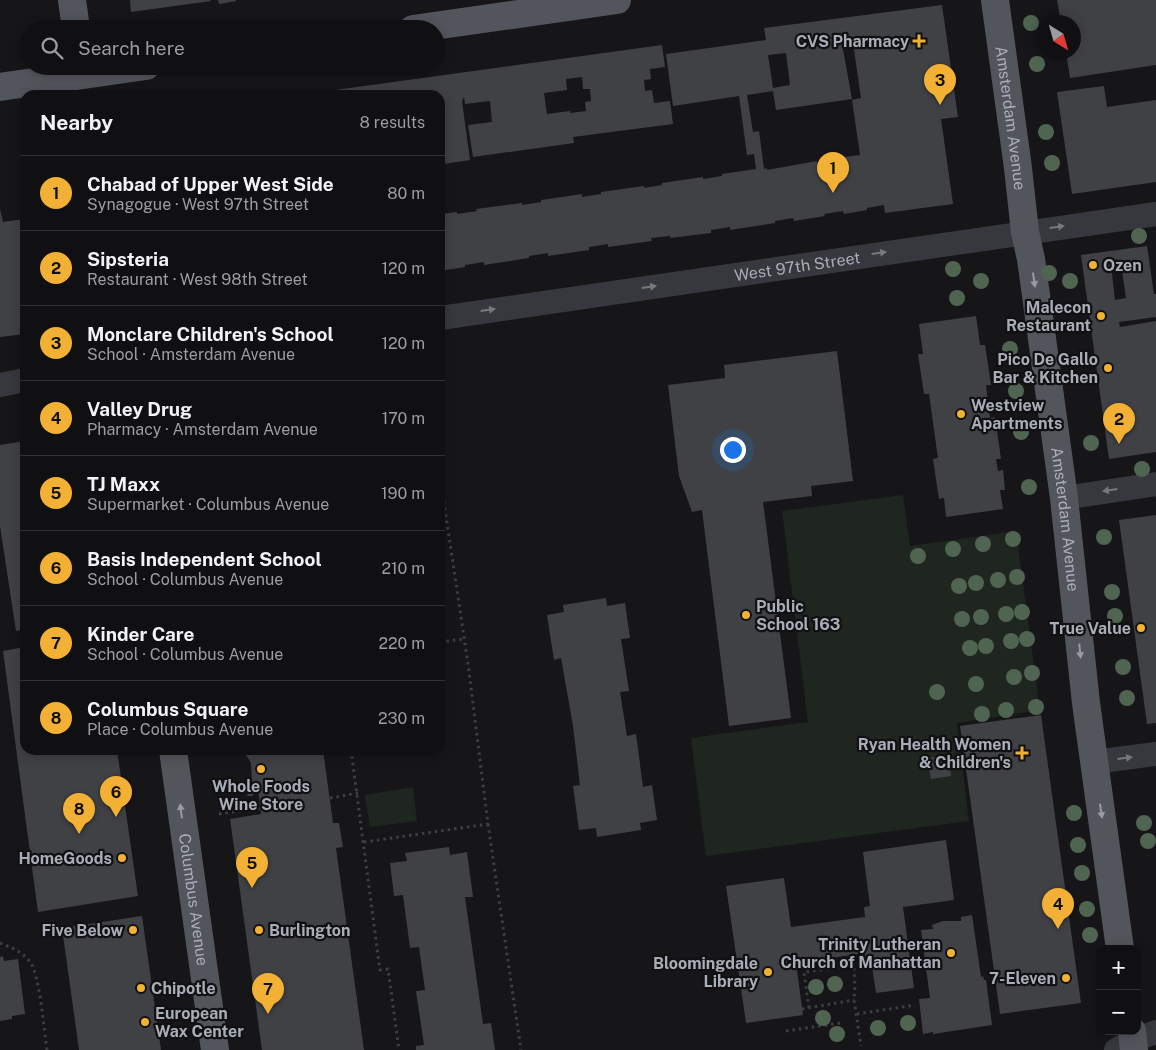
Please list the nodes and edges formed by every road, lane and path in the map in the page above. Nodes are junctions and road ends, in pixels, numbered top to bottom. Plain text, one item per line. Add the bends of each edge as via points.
1 (72, 0) edge
2 (617, 0) edge
3 (995, 0) edge
4 (75, 20) edge
5 (445, 24) edge
6 (102, 75) edge
7 (83, 79) edge
8 (0, 87) edge
9 (1156, 214) edge
10 (1025, 232) junction
11 (445, 317) edge
12 (20, 381) edge
13 (0, 384) edge
14 (1156, 484) edge
15 (1064, 498) junction
16 (445, 510) edge
17 (464, 639) junction
18 (445, 641) edge
19 (1156, 754) edge
20 (174, 755) edge
21 (352, 755) edge
22 (1094, 762) junction
23 (358, 793) junction
24 (330, 798) dead end
25 (260, 808) dead end
26 (219, 814) dead end
27 (488, 824) junction
28 (364, 842) junction
29 (0, 943) edge
30 (1119, 945) edge
31 (853, 955) dead end
32 (854, 966) junction
33 (854, 1000) junction
34 (915, 1005) dead end
35 (809, 1008) junction
36 (802, 1010) dead end
37 (857, 1014) junction
38 (840, 1023) dead end
39 (786, 1031) dead end
40 (861, 1046) dead end
41 (47, 1050) edge
42 (215, 1050) edge
43 (399, 1050) edge
44 (521, 1050) edge

1 - 4 main road
2 - 5 main road
3 - 10 main road, Amsterdam Avenue
6 - 7 main road
7 - 8 main road
10 -> 9 street, West 97th Street
11 -> 10 street, West 97th Street
10 -> 15 main road, Amsterdam Avenue
12 - 13 street
14 -> 15 street
15 -> 22 main road, Amsterdam Avenue
16 - 17 path
17 - 18 path
17 - 27 path
22 -> 19 street
42 -> 20 main road, Columbus Avenue
21 - 23 path
22 -> 30 main road, Amsterdam Avenue
23 - 24 path
23 - 28 path
25 - 26 path
27 - 28 path
27 - 44 path
28 - 43 path via 380,970 388,969
29 - 41 path via 23,955 34,968
31 - 32 path
32 - 33 path
32 - 35 path via 804,972
33 - 35 path
33 - 37 path
34 - 37 path
35 - 36 path
37 - 40 path
38 - 39 path

